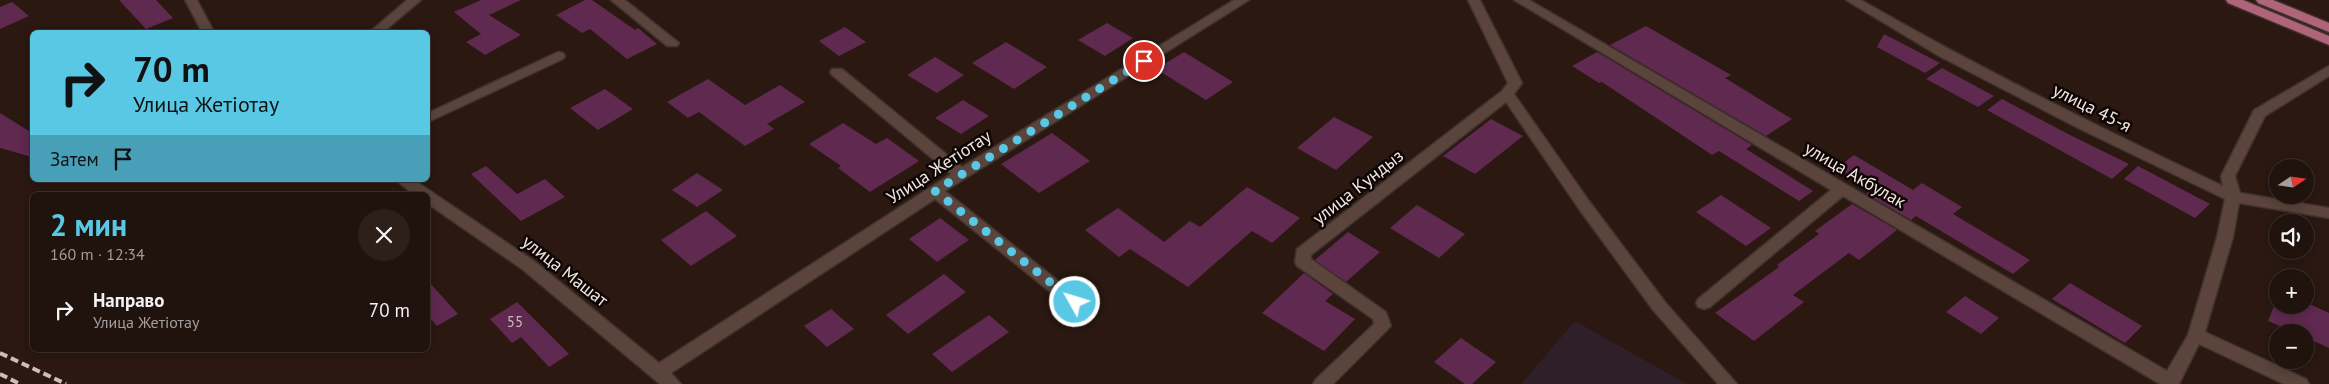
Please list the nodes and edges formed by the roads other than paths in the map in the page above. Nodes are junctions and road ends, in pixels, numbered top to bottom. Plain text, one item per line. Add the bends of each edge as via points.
1 (191, 0) edge
2 (415, 0) edge
3 (617, 0) edge
4 (1243, 0) edge
5 (1474, 0) edge
6 (1520, 0) edge
7 (1852, 0) edge
8 (2232, 0) edge
9 (2262, 0) edge
10 (2329, 28) edge
11 (207, 30) edge
12 (378, 30) edge
13 (2329, 41) edge
14 (672, 43) dead end
15 (558, 56) dead end
16 (2329, 70) edge
17 (837, 72) dead end
18 (1507, 94) junction
19 (430, 117) edge
20 (961, 174) junction
21 (406, 182) edge
22 (1842, 189) junction
23 (935, 191) junction
24 (420, 192) edge
25 (2233, 197) junction
26 (430, 199) edge
27 (2329, 213) edge
28 (1075, 302) dead end
29 (1704, 303) dead end
30 (2196, 335) junction
31 (659, 372) junction
32 (2170, 383) edge
33 (672, 384) edge
34 (1322, 384) edge
35 (1728, 384) edge
36 (2300, 384) edge

1 - 11 street
2 - 12 street
3 - 14 street
4 - 20 street, Улица Жетіотау
5 - 18 street via 1515,83
6 - 22 street, улица Акбулак
7 - 25 street, улица 45-я via 1944,53 2076,122
8 - 13 main road
9 - 10 main road
15 - 19 street
16 - 25 street via 2260,113 2228,176
17 - 20 street
18 - 34 street, улица Кундыз via 1303,253 1303,262 1380,316 1383,326
18 - 35 street via 1659,306
20 - 23 street, Улица Жетіотау
21 - 24 street, улица Машат
22 - 29 street
22 - 32 street, улица Акбулак
23 - 28 street
23 - 31 street, Улица Жетіотау
25 - 27 street, улица 45-я
25 - 30 street via 2225,237
26 - 31 street, улица Машат via 528,266
30 - 32 street
30 - 36 street
31 - 33 street, улица Машат

